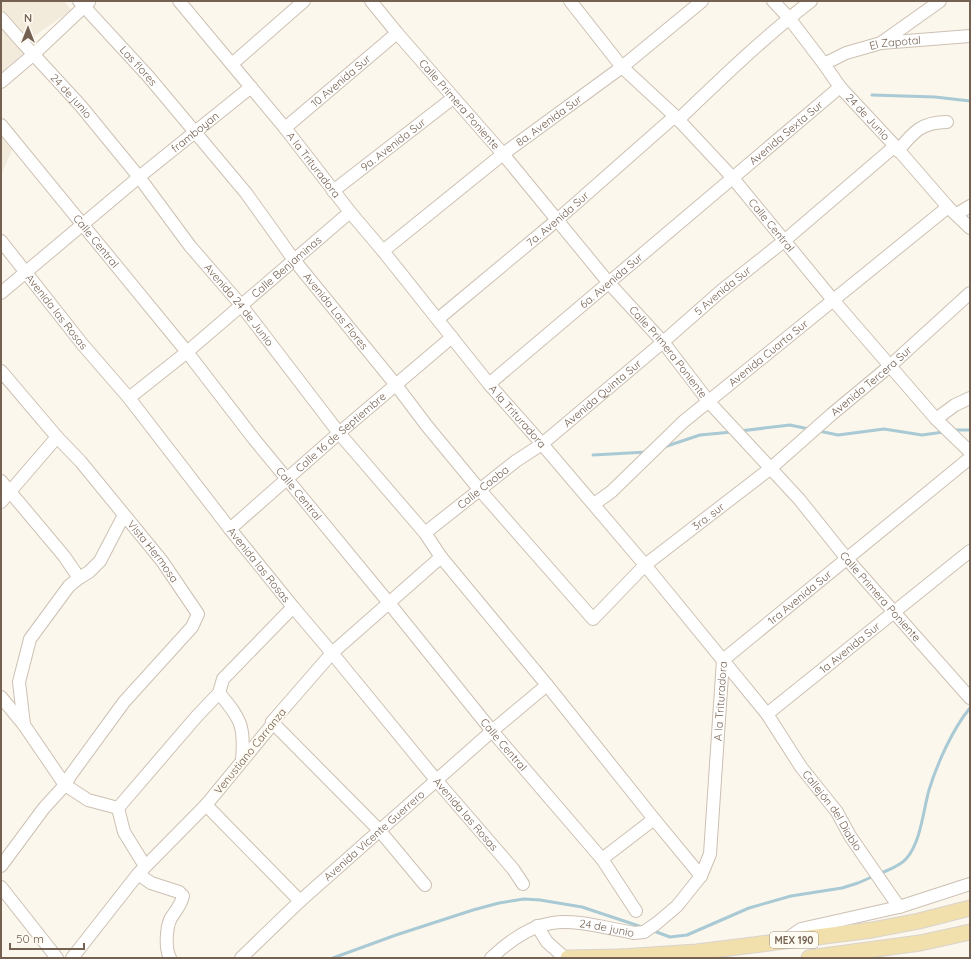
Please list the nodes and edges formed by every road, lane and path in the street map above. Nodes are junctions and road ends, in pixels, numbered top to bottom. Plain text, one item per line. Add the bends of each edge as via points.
1 (179, 1) edge
2 (304, 1) edge
3 (371, 1) edge
4 (570, 1) edge
5 (702, 1) edge
6 (773, 1) edge
7 (811, 1) edge
8 (940, 1) edge
9 (84, 3) edge
10 (1, 18) edge
11 (789, 18) junction
12 (397, 34) junction
13 (970, 36) edge
14 (881, 42) junction
15 (34, 54) junction
16 (232, 64) junction
17 (824, 64) junction
18 (622, 67) junction
19 (1, 82) edge
20 (251, 87) junction
21 (840, 88) junction
22 (453, 98) junction
23 (676, 118) junction
24 (947, 122) dead end
25 (1, 124) edge
26 (284, 128) junction
27 (195, 132) junction
28 (896, 148) junction
29 (503, 154) junction
30 (139, 177) junction
31 (732, 177) junction
32 (333, 191) junction
33 (970, 206) edge
34 (952, 210) junction
35 (350, 212) junction
36 (558, 220) junction
37 (83, 225) junction
38 (970, 228) edge
39 (1, 241) edge
40 (784, 241) junction
41 (383, 252) junction
42 (294, 260) junction
43 (25, 271) junction
44 (608, 282) junction
45 (970, 292) edge
46 (1, 293) edge
47 (833, 300) junction
48 (241, 305) junction
49 (438, 319) junction
50 (452, 338) junction
51 (663, 342) junction
52 (187, 352) junction
53 (891, 365) junction
54 (1, 371) edge
55 (489, 384) junction
56 (396, 385) junction
57 (129, 398) junction
58 (970, 398) edge
59 (710, 402) junction
60 (936, 419) junction
61 (339, 434) junction
62 (57, 437) junction
63 (542, 444) junction
64 (970, 452) edge
65 (970, 458) edge
66 (771, 468) junction
67 (287, 480) junction
68 (1, 481) edge
69 (479, 489) junction
70 (10, 491) junction
71 (1, 502) edge
72 (594, 504) junction
73 (124, 515) junction
74 (230, 529) junction
75 (425, 533) junction
76 (970, 551) edge
77 (441, 557) junction
78 (847, 559) junction
79 (645, 565) junction
80 (79, 578) junction
81 (389, 603) junction
82 (293, 607) junction
83 (894, 613) junction
84 (593, 619) joint
85 (332, 653) junction
86 (723, 660) junction
87 (547, 685) junction
88 (219, 694) junction
89 (1, 697) edge
90 (970, 698) edge
91 (767, 714) junction
92 (272, 722) junction
93 (24, 725) junction
94 (243, 731) junction
95 (492, 731) junction
96 (264, 735) junction
97 (242, 760) junction
98 (436, 781) junction
99 (65, 785) junction
100 (206, 805) junction
101 (118, 808) junction
102 (654, 819) junction
103 (380, 831) junction
104 (602, 859) junction
105 (1, 866) edge
106 (142, 870) junction
107 (701, 876) junction
108 (522, 884) dead end
109 (970, 884) edge
110 (425, 885) dead end
111 (1, 887) edge
112 (300, 901) junction
113 (899, 907) junction
114 (970, 908) edge
115 (636, 912) dead end
116 (537, 926) junction
117 (970, 932) edge
118 (783, 942) junction
119 (618, 957) edge
120 (57, 958) edge
121 (72, 958) edge
122 (170, 958) edge
123 (241, 958) edge
124 (491, 958) edge
125 (565, 958) edge
126 (568, 958) edge
127 (808, 958) edge

1 - 16 street, A la Trituradora
2 - 16 street
3 - 12 street, Calle Primera Poniente
4 - 18 street, Calle Central
5 - 18 street, 8a. Avenida Sur
6 - 11 street, 24 de Junio
7 - 11 street, 7a. Avenida Sur
8 - 14 street
9 - 15 street
9 - 27 street, Las flores
10 - 15 street, 24 de junio
11 - 17 street, 24 de Junio
11 - 23 street, 7a. Avenida Sur
12 - 22 street, Calle Primera Poniente
12 - 26 street, 10 Avenida Sur
13 - 14 street, El Zapotal
14 - 17 street, El Zapotal via 846,52
15 - 19 street
15 - 30 street, 24 de junio
16 - 20 street, A la Trituradora
17 - 21 street, 24 de Junio
18 - 23 street, Calle Central
18 - 29 street, 8a. Avenida Sur
20 - 26 street, A la Trituradora
20 - 27 street, framboyan
21 - 28 street, 24 de Junio
21 - 31 street, Avenida Sexta Sur
22 - 29 street, Calle Primera Poniente
22 - 32 street, 9a. Avenida Sur
23 - 31 street, Calle Central
23 - 36 street, 7a. Avenida Sur
24 - 28 street via 923,126
25 - 37 street, Calle Central
26 - 32 street, A la Trituradora
27 - 30 street, framboyan
27 - 42 street, Avenida Las Flores via 246,192
28 - 34 street, 24 de Junio
28 - 40 street
29 - 36 street, Calle Primera Poniente
29 - 41 street, 8a. Avenida Sur
30 - 37 street, framboyan
30 - 48 street, Avenida 24 de Junio via 190,246
31 - 40 street, Calle Central
31 - 44 street, 6a. Avenida Sur
32 - 35 street, A la Trituradora
33 - 34 street, Avenida Cuarta Sur
34 - 38 street, 24 de Junio
34 - 47 street, Avenida Cuarta Sur
35 - 41 street, A la Trituradora
35 - 42 street, Calle Benjaminas
36 - 44 street, Calle Primera Poniente
36 - 49 street, 7a. Avenida Sur
37 - 43 street, framboyan
37 - 52 street, Calle Central
39 - 43 street, Avenida las Rosas
40 - 47 street, Calle Central
40 - 51 street, 5 Avenida Sur
41 - 49 street, A la Trituradora
42 - 48 street, Calle Benjaminas
42 - 56 street, Avenida Las Flores
43 - 46 street, framboyan
43 - 57 street, Avenida las Rosas via 83,345
44 - 51 street, Calle Primera Poniente
44 - 55 street, 6a. Avenida Sur
45 - 53 street, Avenida Tercera Sur
47 - 53 street, Calle Central
47 - 59 street, Avenida Cuarta Sur
48 - 52 street, Calle Benjaminas
48 - 61 street, Avenida 24 de Junio
49 - 50 street, A la Trituradora
50 - 55 street, A la Trituradora
50 - 56 street, Calle 16 de Septiembre
51 - 59 street, Calle Primera Poniente
51 - 63 street, Avenida Quinta Sur
52 - 57 street, Calle Benjaminas
52 - 67 street, Calle Central
53 - 60 street, Calle Central
53 - 66 street, Avenida Tercera Sur
54 - 62 street, Vista Hermosa
55 - 63 street, A la Trituradora
56 - 61 street, Calle 16 de Septiembre
56 - 69 street, Avenida Las Flores
57 - 74 street, Avenida las Rosas
58 - 60 street
59 - 66 street, Calle Primera Poniente
59 - 72 street, Avenida Cuarta Sur via 683,422 611,492
60 - 64 street, Calle Central
61 - 67 street, Calle 16 de Septiembre
61 - 75 street, Avenida 24 de Junio
62 - 70 street
62 - 73 street, Vista Hermosa
63 - 69 street, Calle Caoba
63 - 72 street, A la Trituradora
65 - 78 street, 1ra Avenida Sur
66 - 78 street, Calle Primera Poniente
66 - 79 street, 3ra. sur
67 - 74 street, Calle 16 de Septiembre
67 - 81 street, Calle Central
68 - 70 street
69 - 75 street, Calle Caoba
69 - 84 street, Avenida Las Flores
70 - 71 street
70 - 80 street
72 - 79 street, A la Trituradora
73 - 80 street via 100,561
73 - 99 street, Vista Hermosa via 162,561 198,614 192,627 124,702
74 - 82 street, Avenida las Rosas
75 - 77 street, Avenida 24 de Junio
76 - 83 street, 1a Avenida Sur
77 - 81 street, Venustiano Carranza
77 - 87 street, Avenida 24 de Junio
78 - 83 street, Calle Primera Poniente
78 - 86 street, 1ra Avenida Sur
79 - 84 street, 3ra. sur
79 - 86 street, A la Trituradora
80 - 93 street via 69,586 30,638 19,682
81 - 85 street, Venustiano Carranza
81 - 95 street, Calle Central
82 - 85 street, Avenida las Rosas
82 - 88 street via 222,679
83 - 90 street, Calle Primera Poniente
83 - 91 street, 1a Avenida Sur
85 - 92 street, Venustiano Carranza
85 - 98 street, Avenida las Rosas
86 - 91 street, Callejón del Diablo
86 - 107 street, A la Trituradora via 710,854
87 - 95 street, Avenida Vicente Guerrero
87 - 102 street, Avenida 24 de Junio
88 - 94 street via 235,713
88 - 101 street
89 - 93 street
91 - 113 street, Callejón del Diablo via 801,767 837,812 850,836
92 - 96 street, Venustiano Carranza
92 - 103 street
93 - 99 street
94 - 96 street
94 - 97 street
95 - 98 street, Avenida Vicente Guerrero
95 - 104 street, Calle Central
96 - 97 street, Venustiano Carranza
97 - 100 street, Venustiano Carranza
98 - 103 street, Avenida Vicente Guerrero
98 - 108 street, Avenida las Rosas via 513,869
99 - 101 street via 88,800
99 - 105 street via 44,808
100 - 106 street, Venustiano Carranza
100 - 112 street
101 - 106 street via 124,832
102 - 104 street
102 - 107 street, Avenida 24 de Junio
103 - 110 street
103 - 112 street, Avenida Vicente Guerrero
104 - 115 street, Calle Central
106 - 121 street, Venustiano Carranza
106 - 122 street via 151,883 179,892 183,896 170,919 166,944
107 - 116 street, 24 de junio via 677,906 644,932 634,933 572,922 550,922
109 - 113 street
111 - 120 street
112 - 123 street, Avenida Vicente Guerrero
113 - 118 street via 801,929
114 - 118 main road, MEX 190 via 872,930
116 - 124 street, 24 de junio via 527,930
116 - 125 street via 547,942
117 - 127 main road, MEX 190 via 920,943
118 - 119 main road, MEX 190 via 697,952
119 - 126 main road

